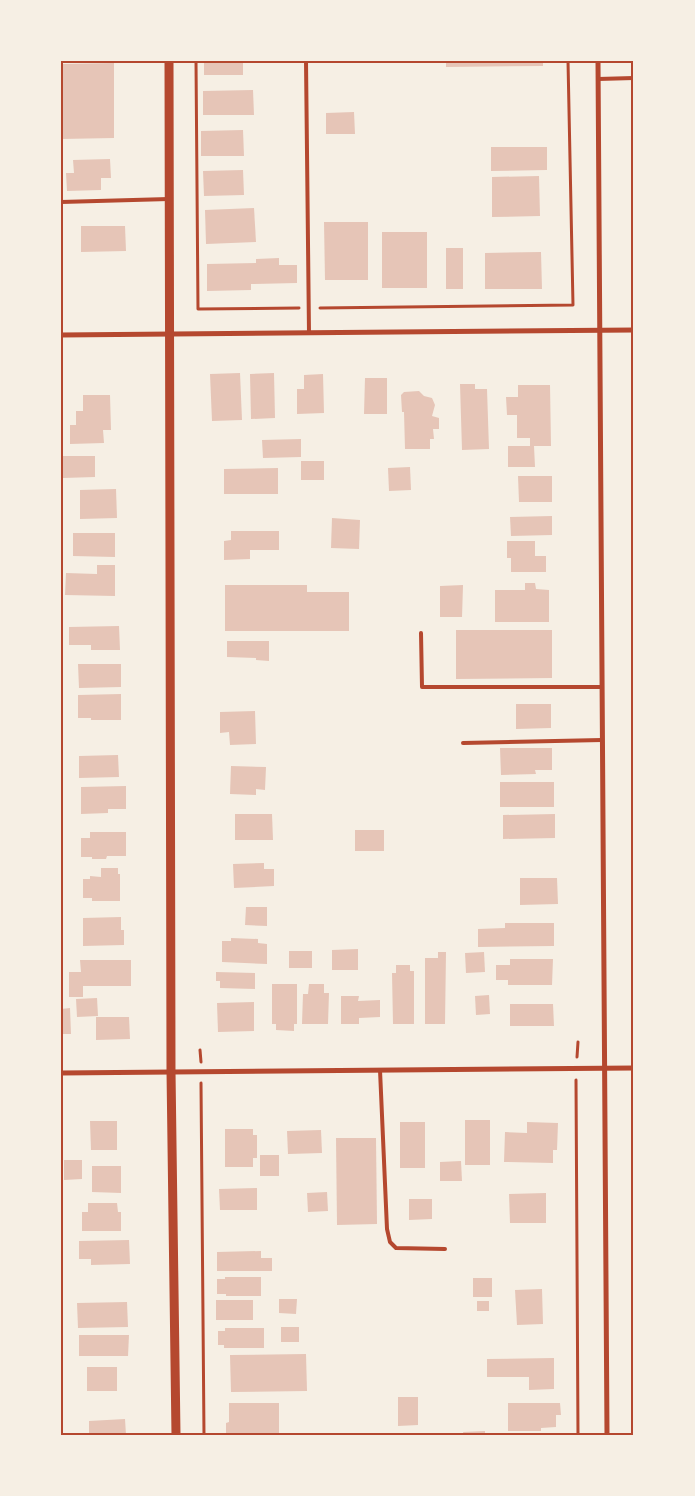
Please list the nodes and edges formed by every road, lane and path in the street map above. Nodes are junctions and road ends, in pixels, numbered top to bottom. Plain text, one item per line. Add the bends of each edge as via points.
1 (169, 61) edge
2 (196, 61) edge
3 (306, 61) edge
4 (568, 61) edge
5 (598, 61) edge
6 (634, 78) edge
7 (598, 79) junction
8 (169, 199) junction
9 (61, 202) edge
10 (309, 308) junction
11 (634, 330) edge
12 (600, 331) junction
13 (309, 332) junction
14 (171, 334) junction
15 (61, 335) edge
16 (421, 633) dead end
17 (602, 687) junction
18 (602, 740) junction
19 (463, 743) dead end
20 (578, 1042) dead end
21 (200, 1050) dead end
22 (634, 1068) edge
23 (576, 1069) junction
24 (604, 1069) junction
25 (380, 1070) junction
26 (171, 1071) junction
27 (201, 1071) junction
28 (61, 1072) edge
29 (445, 1248) dead end
30 (176, 1435) edge
31 (204, 1435) edge
32 (578, 1435) edge
33 (607, 1435) edge

1 - 8 street
2 - 10 path via 198,309
3 - 10 lane
4 - 10 path via 573,305
5 - 7 street
6 - 7 lane
7 - 12 street
8 - 9 lane
8 - 14 street
10 - 13 lane
11 - 12 street
12 - 13 street
12 - 17 street
13 - 14 street
14 - 15 street
14 - 26 street
16 - 17 lane via 422,687
17 - 18 street
18 - 19 lane
18 - 24 street
20 - 23 path
21 - 27 path
22 - 24 street
23 - 24 street
23 - 25 street
23 - 32 path
24 - 33 street
25 - 27 street
25 - 29 lane via 390,1242 396,1248
26 - 27 street
26 - 28 street
26 - 30 street
27 - 31 path

